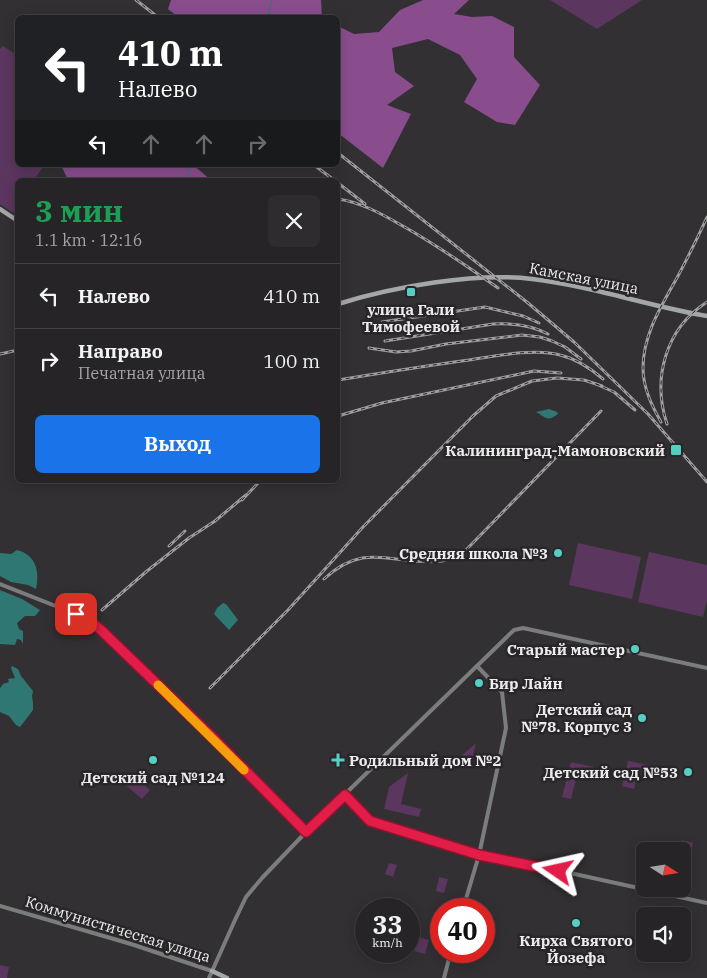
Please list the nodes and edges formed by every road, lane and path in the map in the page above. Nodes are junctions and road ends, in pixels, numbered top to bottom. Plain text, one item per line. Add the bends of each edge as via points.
1 (0, 209) edge
2 (15, 219) edge
3 (340, 303) edge
4 (707, 316) edge
5 (0, 584) edge
6 (477, 666) junction
7 (707, 668) edge
8 (345, 795) junction
9 (306, 832) junction
10 (479, 855) junction
11 (466, 898) edge
12 (707, 903) edge
13 (0, 906) edge
14 (448, 963) edge
15 (212, 971) junction
16 (209, 978) edge
17 (227, 978) edge
18 (444, 978) edge

1 - 2 main road
3 - 4 main road, Камская улица via 432,283 482,278 531,279
5 - 9 street via 89,620
6 - 7 street via 514,630 523,628
6 - 8 street
6 - 10 street via 502,692 506,725
8 - 9 street
8 - 10 street via 370,821
9 - 15 street via 246,897
10 - 11 street
10 - 12 street
13 - 15 street, Коммунистическая улица
14 - 18 street
15 - 16 street
15 - 17 main road, Коммунистическая улица

